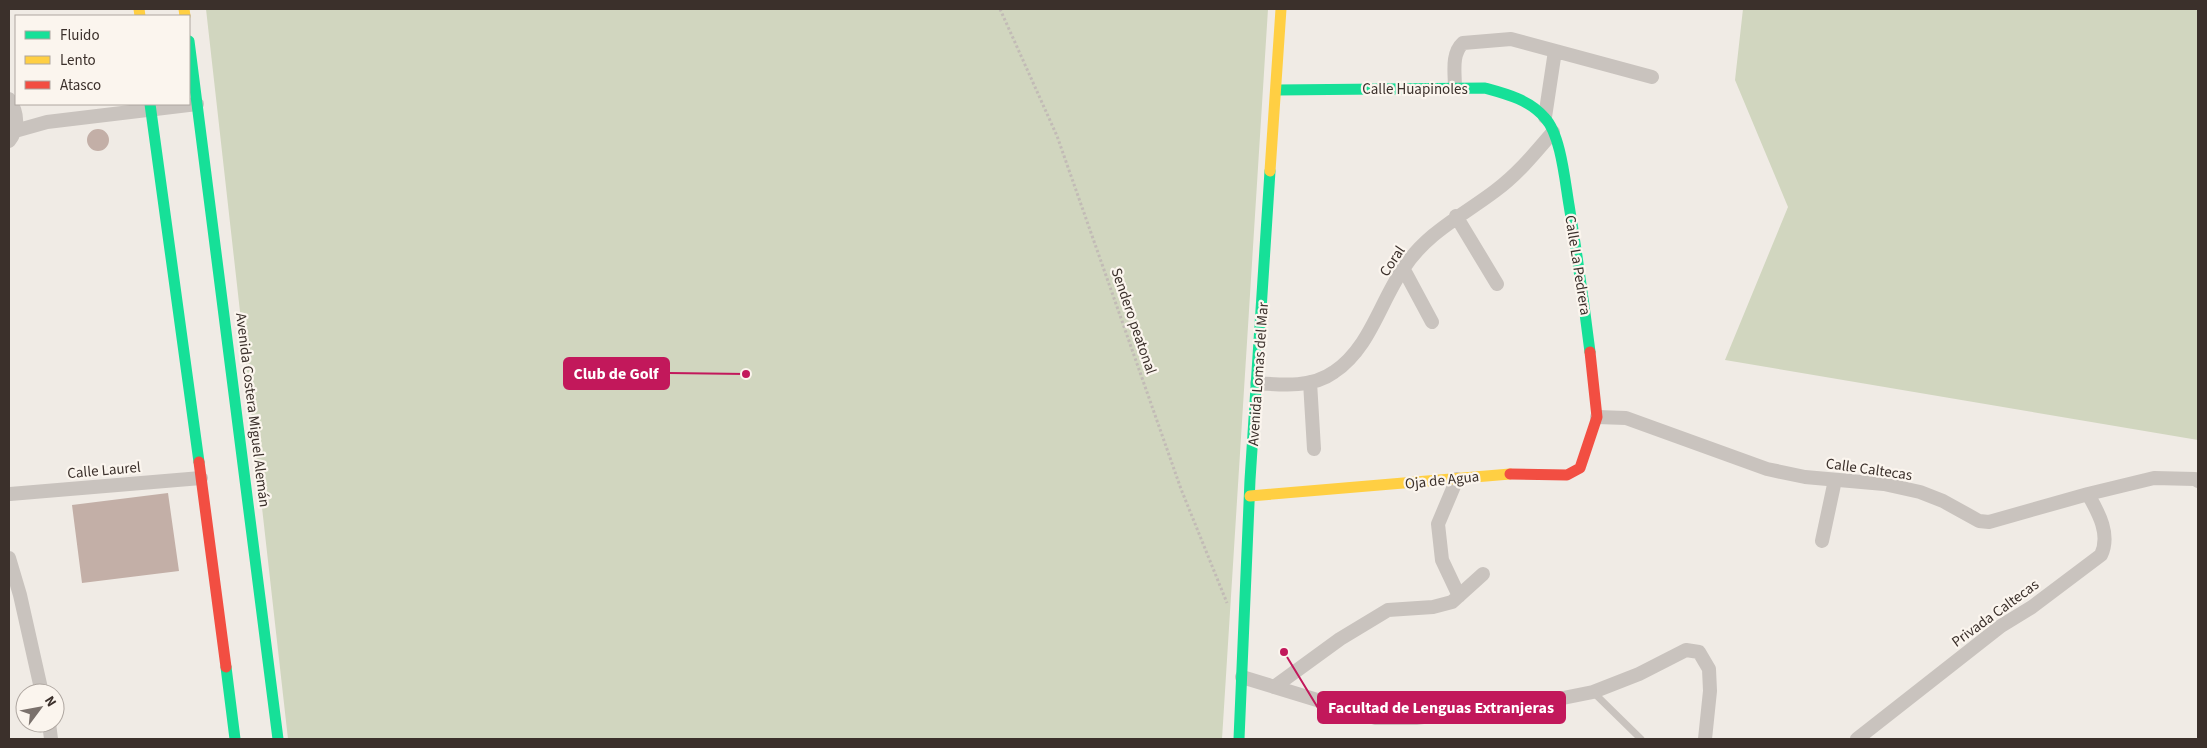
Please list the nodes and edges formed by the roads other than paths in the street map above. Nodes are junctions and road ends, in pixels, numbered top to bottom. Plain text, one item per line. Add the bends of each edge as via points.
1 (1281, 9) edge
2 (1555, 51) junction
3 (190, 56) edge
4 (1652, 77) dead end
5 (192, 85) edge
6 (1455, 88) junction
7 (1277, 90) junction
8 (190, 104) edge
9 (197, 104) junction
10 (16, 105) edge
11 (174, 105) edge
12 (150, 106) edge
13 (1545, 117) junction
14 (1553, 132) junction
15 (12, 136) edge
16 (1456, 216) junction
17 (1403, 268) junction
18 (1497, 284) dead end
19 (1432, 322) dead end
20 (1310, 382) junction
21 (1257, 383) junction
22 (1597, 417) junction
23 (1314, 449) dead end
24 (201, 478) junction
25 (1457, 479) junction
26 (1834, 480) junction
27 (2196, 480) edge
28 (2088, 494) junction
29 (9, 496) edge
30 (1250, 496) junction
31 (1822, 541) dead end
32 (9, 558) edge
33 (1483, 574) dead end
34 (1459, 596) junction
35 (1242, 677) junction
36 (40, 683) edge
37 (1274, 687) junction
38 (1593, 692) junction
39 (235, 739) edge
40 (278, 739) edge
41 (1240, 739) edge
42 (1641, 739) edge
43 (1705, 739) edge
44 (1858, 739) edge

1 - 7 main road, Avenida Lomas del Mar
2 - 4 street
2 - 6 street via 1511,39 1463,43 1455,54
2 - 13 street
3 - 5 main road, Avenida Costera Miguel Alemán
5 - 9 main road, Avenida Costera Miguel Alemán
6 - 7 main road, Calle Huapinoles
6 - 13 main road, Calle Huapinoles via 1485,88 1516,96
7 - 21 main road, Avenida Lomas del Mar
8 - 9 street
9 - 40 main road, Avenida Costera Miguel Alemán
10 - 15 street
11 - 12 street
12 - 15 street via 47,122
12 - 24 main road
13 - 14 main road, Calle La Pedrera
14 - 16 street, Coral via 1523,167 1495,191
14 - 22 main road, Calle La Pedrera via 1561,158 1583,292
16 - 17 street, Coral via 1430,237
16 - 18 street
17 - 19 street
17 - 20 street, Coral via 1366,336 1349,359 1334,373
20 - 21 street, Coral via 1289,386
20 - 23 street
21 - 30 main road, Avenida Lomas del Mar
22 - 25 main road, Oja de Agua via 1580,468 1567,476 1502,474
22 - 26 street, Calle Caltecas via 1626,418 1767,469
24 - 29 street, Calle Laurel
24 - 39 main road
25 - 30 main road, Oja de Agua
25 - 34 street via 1438,524 1442,560
26 - 28 street, Calle Caltecas via 1884,484 1920,492 1979,521 1989,522
26 - 31 street
27 - 28 street, Calle Caltecas via 2154,478
28 - 44 street, Privada Caltecas via 2101,516 2104,548 2101,555 2001,626
30 - 35 main road, Avenida Lomas del Mar
32 - 36 street
33 - 34 street
34 - 37 street via 1452,602 1433,608 1388,610 1340,639
35 - 37 street
35 - 41 main road, Avenida Lomas del Mar
37 - 38 street via 1376,718 1425,717
38 - 42 lane
38 - 43 street via 1639,674 1686,650 1700,652 1709,669

